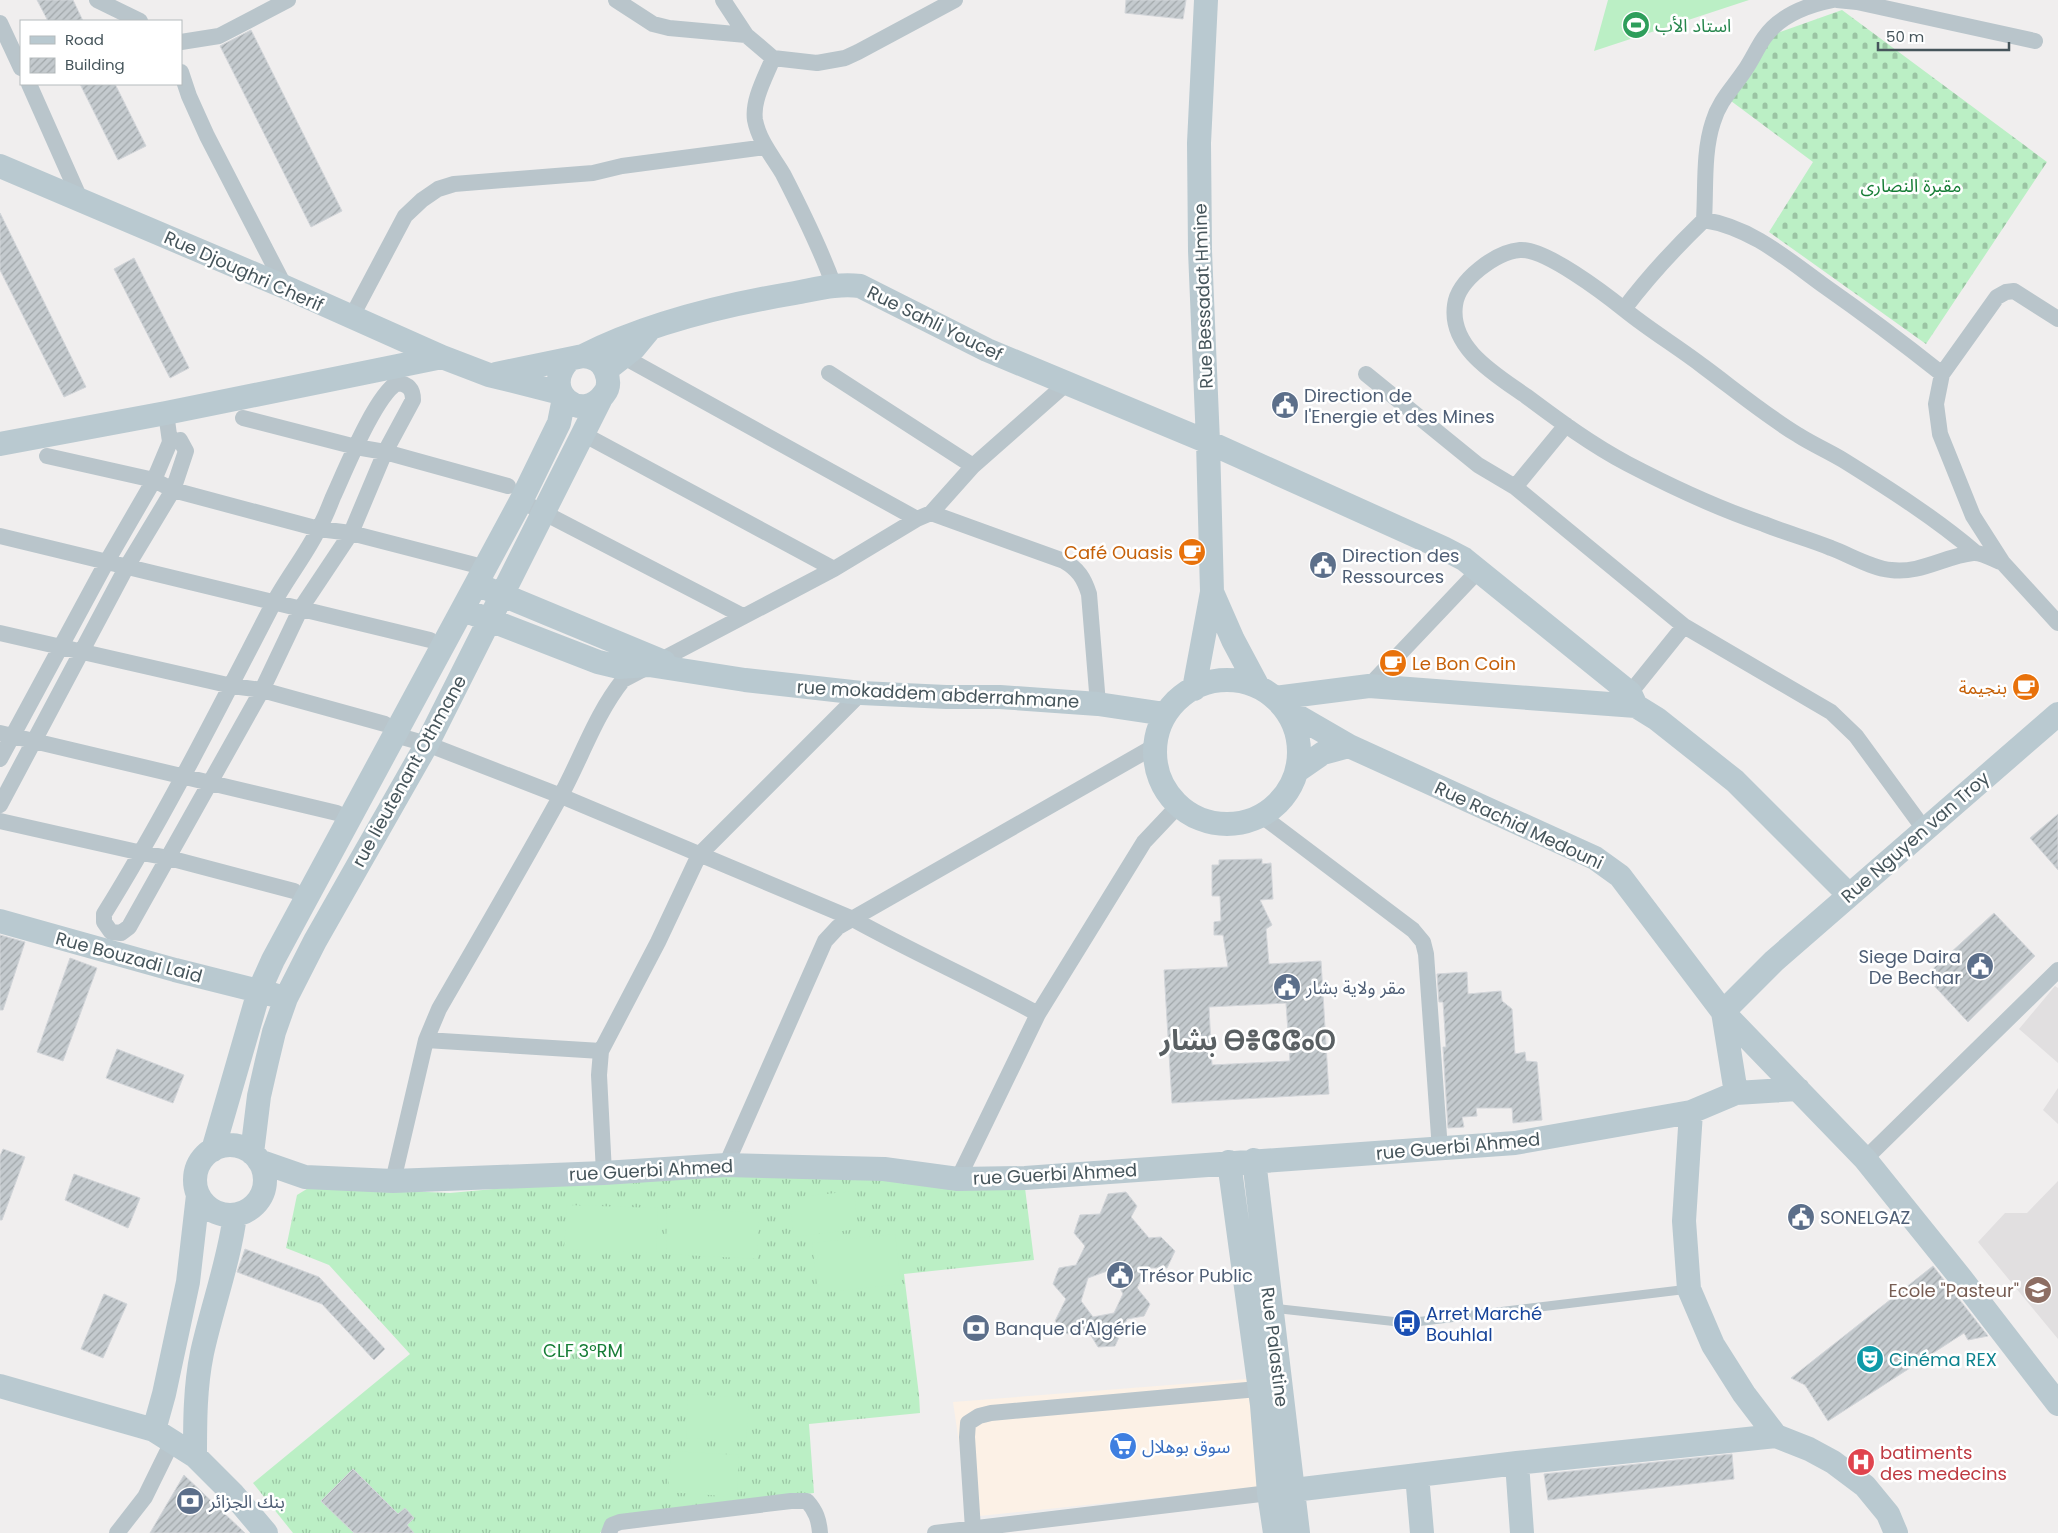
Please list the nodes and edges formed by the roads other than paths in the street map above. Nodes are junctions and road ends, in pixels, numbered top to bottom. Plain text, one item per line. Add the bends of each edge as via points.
1 (97, 0) edge
2 (288, 0) edge
3 (616, 0) edge
4 (723, 0) edge
5 (1206, 0) edge
6 (1833, 0) edge
7 (1837, 0) edge
8 (945, 2) edge
9 (138, 20) edge
10 (0, 23) edge
11 (746, 35) junction
12 (2035, 41) dead end
13 (182, 42) edge
14 (773, 58) junction
15 (20, 66) edge
16 (182, 75) edge
17 (29, 85) edge
18 (766, 147) junction
19 (0, 166) edge
20 (81, 200) junction
21 (1704, 220) junction
22 (834, 286) junction
23 (285, 287) junction
24 (1624, 309) junction
25 (351, 318) junction
26 (2058, 319) edge
27 (651, 328) junction
28 (442, 357) junction
29 (576, 358) junction
30 (615, 364) junction
31 (830, 373) dead end
32 (1366, 374) dead end
33 (1942, 374) junction
34 (489, 375) junction
35 (1067, 383) junction
36 (562, 395) junction
37 (600, 400) junction
38 (166, 413) junction
39 (243, 418) dead end
40 (1566, 425) junction
41 (582, 434) junction
42 (170, 442) junction
43 (1208, 442) junction
44 (0, 444) edge
45 (356, 447) junction
46 (385, 452) junction
47 (47, 456) dead end
48 (973, 466) junction
49 (154, 480) junction
50 (1515, 487) junction
51 (173, 490) junction
52 (514, 494) junction
53 (544, 511) junction
54 (924, 516) junction
55 (319, 529) junction
56 (350, 533) junction
57 (0, 536) edge
58 (1976, 552) junction
59 (106, 563) junction
60 (2002, 563) junction
61 (126, 568) junction
62 (834, 569) junction
63 (1478, 571) junction
64 (476, 575) junction
65 (1212, 592) junction
66 (502, 595) junction
67 (273, 604) junction
68 (301, 608) junction
69 (463, 610) junction
70 (743, 616) junction
71 (488, 620) junction
72 (2058, 623) edge
73 (1684, 626) junction
74 (0, 632) edge
75 (430, 640) dead end
76 (62, 647) junction
77 (82, 651) junction
78 (654, 663) junction
79 (232, 686) junction
80 (1369, 686) junction
81 (1194, 689) junction
82 (262, 690) junction
83 (861, 693) junction
84 (1272, 697) junction
85 (1633, 699) junction
86 (1098, 704) junction
87 (1165, 714) junction
88 (2058, 714) edge
89 (390, 730) junction
90 (6, 735) edge
91 (34, 742) junction
92 (426, 744) junction
93 (1155, 746) junction
94 (1349, 746) junction
95 (0, 760) edge
96 (1297, 771) junction
97 (183, 777) junction
98 (210, 783) junction
99 (561, 796) junction
100 (0, 805) edge
101 (1178, 806) junction
102 (337, 813) dead end
103 (1262, 816) junction
104 (0, 821) edge
105 (1924, 829) junction
106 (142, 854) junction
107 (699, 855) junction
108 (168, 858) junction
109 (294, 891) dead end
110 (1848, 894) junction
111 (851, 918) junction
112 (0, 921) edge
113 (2058, 970) edge
114 (259, 991) junction
115 (286, 998) junction
116 (1722, 1012) junction
117 (1038, 1014) junction
118 (426, 1040) junction
119 (601, 1051) junction
120 (1798, 1089) junction
121 (1736, 1093) junction
122 (1691, 1112) junction
123 (213, 1150) junction
124 (1440, 1150) junction
125 (256, 1157) junction
126 (1865, 1159) junction
127 (1254, 1160) junction
128 (1229, 1162) junction
129 (726, 1165) junction
130 (604, 1173) junction
131 (305, 1177) junction
132 (958, 1179) junction
133 (392, 1181) junction
134 (198, 1195) junction
135 (262, 1195) junction
136 (235, 1215) junction
137 (1689, 1289) junction
138 (1258, 1305) junction
139 (0, 1386) edge
140 (1270, 1389) junction
141 (2058, 1404) edge
142 (163, 1436) junction
143 (1776, 1436) junction
144 (195, 1456) junction
145 (1517, 1463) junction
146 (1417, 1475) junction
147 (1292, 1489) junction
148 (1269, 1493) junction
149 (973, 1529) junction
150 (117, 1533) edge
151 (266, 1533) edge
152 (609, 1533) edge
153 (820, 1533) edge
154 (935, 1533) edge
155 (1275, 1533) edge
156 (1298, 1533) edge
157 (1422, 1533) edge
158 (1522, 1533) edge
159 (1896, 1533) edge

1 - 9 street
2 - 13 street via 219,36
3 - 11 street via 653,24
4 - 11 street
5 - 43 main road, Rue Bessadat Hmine via 1199,143
6 - 21 street via 1810,5 1771,30 1720,103 1708,145
7 - 12 street
8 - 14 street via 845,58 817,63
10 - 15 street
11 - 14 street
14 - 18 street via 755,110 757,126
16 - 23 street via 207,136
17 - 20 street
18 - 22 street via 809,226
18 - 25 street via 622,166 593,174 454,184 438,190 404,216
19 - 20 main road, Rue Djoughri Cherif
20 - 23 main road, Rue Djoughri Cherif
21 - 24 street
21 - 33 street via 1727,224 1753,237 1886,329
22 - 27 main road, Rue Sahli Youcef via 761,298
22 - 35 main road, Rue Sahli Youcef via 860,286 987,350
23 - 25 main road, Rue Djoughri Cherif
24 - 40 street via 1536,252 1520,250 1500,256 1474,272 1460,288 1454,303 1454,323 1466,347 1488,369
24 - 58 street via 1798,435 1842,459
25 - 28 main road, Rue Djoughri Cherif
26 - 33 street via 2014,291 2006,292 1997,297
27 - 29 main road, Rue Sahli Youcef
27 - 30 main road
28 - 34 main road, Rue Djoughri Cherif
28 - 38 main road
29 - 30 main road via 592,357
29 - 34 main road, Rue Sahli Youcef
29 - 36 main road via 559,375
30 - 37 main road
30 - 54 street
31 - 48 street
32 - 50 street via 1478,464
33 - 60 street via 1936,404 1940,434 1972,516
34 - 36 main road, Rue Djoughri Cherif
35 - 43 main road, Rue Sahli Youcef
35 - 48 street
36 - 37 main road via 572,404 582,407
36 - 52 main road, rue lieutenant Othmane via 559,423
37 - 41 main road, rue lieutenant Othmane
38 - 42 street
38 - 44 main road
39 - 45 street
40 - 50 street
40 - 58 street via 1625,462 1683,491 1888,570 1923,568
41 - 53 main road, rue lieutenant Othmane
41 - 62 street
42 - 49 street
42 - 51 street via 180,440 186,451
43 - 63 main road, Rue Sahli Youcef via 1443,548
43 - 65 main road, Rue Bessadat Hmine
45 - 46 street
45 - 46 street via 389,387 404,383 413,392 413,400
45 - 55 street
46 - 52 street
46 - 56 street
47 - 49 street
48 - 54 street
49 - 51 street
49 - 59 street
50 - 73 street
51 - 55 street
51 - 61 street
52 - 53 street
52 - 64 main road, rue lieutenant Othmane
53 - 66 main road, rue lieutenant Othmane
53 - 70 street
54 - 62 street
54 - 86 street via 1064,561 1076,568 1086,582 1089,594
55 - 56 street
55 - 67 street
56 - 64 street
56 - 68 street
57 - 59 street
58 - 60 street
59 - 61 street
59 - 76 street
60 - 72 street
61 - 67 street
61 - 77 street
62 - 70 street
63 - 80 street
63 - 85 main road, Rue Sahli Youcef
64 - 66 main road, rue mokaddem abderrahmane
64 - 69 main road, rue lieutenant Othmane
65 - 81 main road, Rue Bessadat Hmine
65 - 84 main road, Rue Bessadat Hmine via 1233,640
66 - 71 main road, rue lieutenant Othmane
66 - 78 main road, rue mokaddem abderrahmane
67 - 68 street
67 - 79 street
68 - 75 street
68 - 82 street
69 - 71 main road
69 - 89 main road, rue lieutenant Othmane
70 - 78 street
71 - 78 main road via 620,668
71 - 92 main road, rue lieutenant Othmane
73 - 85 street
73 - 105 street via 1831,712 1856,736
74 - 76 street
76 - 77 street
76 - 90 street
77 - 79 street
77 - 91 street
78 - 83 main road, rue mokaddem abderrahmane via 682,671
78 - 99 street via 622,680 614,691
79 - 82 street
79 - 97 street
80 - 84 main road
80 - 85 main road
81 - 84 main road via 1208,682 1236,680
81 - 87 main road via 1184,694
82 - 89 street
82 - 98 street
83 - 86 main road, rue mokaddem abderrahmane
83 - 107 street
84 - 94 main road, Rue Rachid Medouni
84 - 96 main road via 1295,728 1299,749
85 - 110 main road, Rue Sahli Youcef via 1736,781
86 - 87 main road, rue mokaddem abderrahmane
87 - 93 main road
88 - 105 main road, Rue Nguyen van Troy
89 - 92 street
89 - 114 main road, rue lieutenant Othmane
90 - 91 street
90 - 95 street
91 - 97 street
91 - 100 street
92 - 99 street
92 - 115 main road, rue lieutenant Othmane via 314,941
93 - 101 main road via 1158,775
93 - 111 street
94 - 96 main road via 1323,753
94 - 116 main road, Rue Rachid Medouni via 1609,867 1620,876
96 - 103 main road via 1290,789
97 - 98 street
97 - 106 street
98 - 102 street
98 - 108 street
99 - 107 street
99 - 118 street via 440,1008
101 - 103 main road via 1193,816 1228,825
101 - 117 street via 1144,842
103 - 124 street via 1413,930 1423,942
104 - 106 street
105 - 110 main road, Rue Nguyen van Troy
106 - 108 street
106 - 108 street via 104,914 104,922 111,932 121,933 129,927
107 - 111 street
107 - 119 street
108 - 109 street
110 - 116 main road, Rue Nguyen van Troy
111 - 117 street
111 - 129 street via 825,941
112 - 114 main road, Rue Bouzadi Laid
113 - 126 street
114 - 115 main road, Rue Bouzadi Laid
114 - 123 main road, rue lieutenant Othmane
115 - 125 main road, rue lieutenant Othmane via 274,1032 258,1105
116 - 120 main road, Rue Rachid Medouni
116 - 121 main road
117 - 132 street
118 - 119 street
118 - 133 street
119 - 130 street
120 - 121 main road, rue Guerbi Ahmed
120 - 126 main road, Rue Rachid Medouni
121 - 122 main road, rue Guerbi Ahmed
122 - 124 main road, rue Guerbi Ahmed via 1515,1143
122 - 137 main road via 1684,1221
123 - 125 main road via 228,1145 245,1148
123 - 134 main road via 198,1165 195,1185
124 - 127 main road, rue Guerbi Ahmed
125 - 131 main road
125 - 135 main road via 264,1172
126 - 141 main road
127 - 128 main road, rue Guerbi Ahmed
127 - 138 main road, Rue Palastine
128 - 132 main road, rue Guerbi Ahmed via 1025,1178
128 - 138 main road, Rue Palastine
129 - 130 main road, rue Guerbi Ahmed
129 - 132 main road, rue Guerbi Ahmed via 884,1169
130 - 133 main road, rue Guerbi Ahmed
131 - 133 main road, rue Guerbi Ahmed
131 - 135 main road
134 - 136 main road via 210,1209 226,1216
134 - 142 main road via 188,1282 164,1394
135 - 136 main road via 254,1207
136 - 144 main road via 202,1355 196,1397
137 - 138 lane via 1407,1323
137 - 143 main road via 1714,1345 1744,1394
138 - 140 main road, Rue Palastine
139 - 142 main road
140 - 147 main road, Rue Palastine
140 - 148 main road, Rue Palastine via 1262,1405
140 - 149 street via 979,1416 968,1423 967,1437
142 - 144 main road
142 - 150 street via 145,1497
143 - 145 main road
143 - 159 main road via 1833,1462 1865,1486 1888,1514
144 - 151 main road
145 - 146 main road
145 - 158 main road
146 - 147 main road
146 - 157 main road
147 - 148 main road
147 - 156 main road, Rue Palastine
148 - 149 street
148 - 155 main road, Rue Palastine
149 - 154 street
152 - 153 street via 612,1525 620,1522 791,1501 807,1501 817,1514

